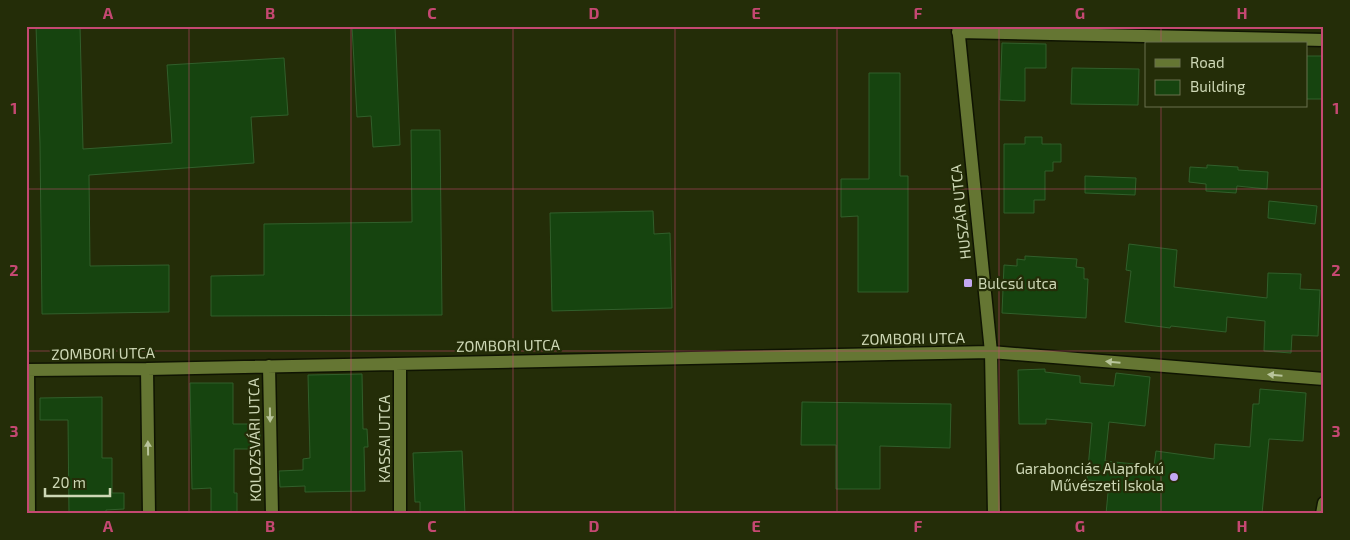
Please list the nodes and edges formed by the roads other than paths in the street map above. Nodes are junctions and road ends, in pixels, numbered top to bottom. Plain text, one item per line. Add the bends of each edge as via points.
1 (958, 29) edge
2 (1324, 40) edge
3 (991, 352) junction
4 (400, 364) junction
5 (269, 366) junction
6 (147, 369) junction
7 (27, 370) edge
8 (1324, 379) edge
9 (1324, 503) edge
10 (29, 514) edge
11 (149, 514) edge
12 (272, 514) edge
13 (400, 514) edge
14 (994, 514) edge
15 (1322, 514) edge

1 - 2 street
1 - 3 street, HUSZÁR UTCA
3 - 4 street, ZOMBORI UTCA
8 -> 3 street
3 - 14 street, HUSZÁR UTCA
4 - 5 street, ZOMBORI UTCA
4 - 13 street, KASSAI UTCA
5 - 6 street, ZOMBORI UTCA
5 -> 12 street, KOLOZSVÁRI UTCA
6 - 7 street, ZOMBORI UTCA
11 -> 6 street
7 - 10 street
9 - 15 street

